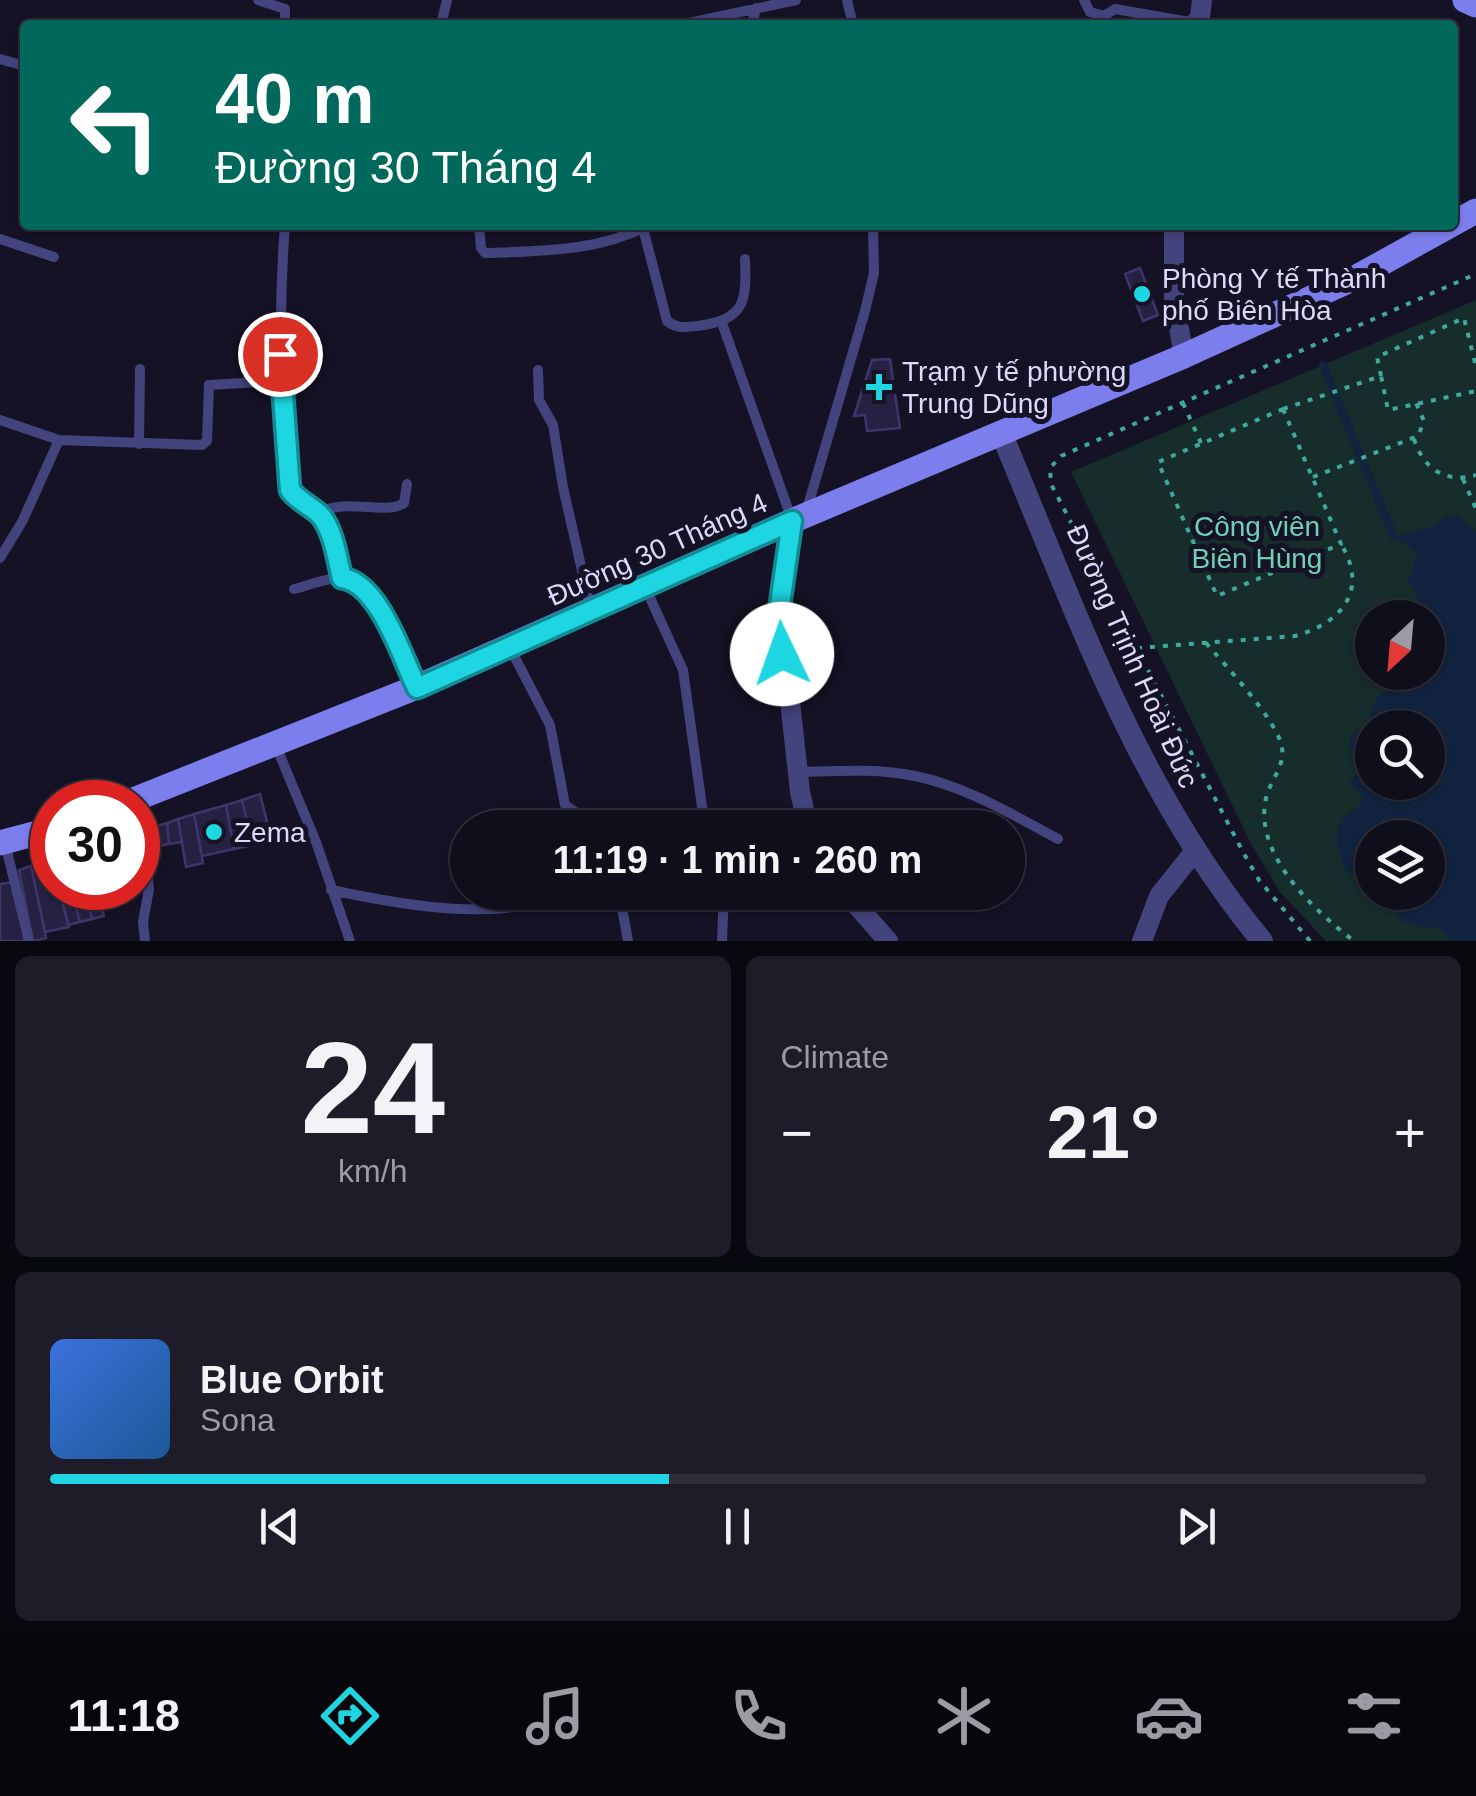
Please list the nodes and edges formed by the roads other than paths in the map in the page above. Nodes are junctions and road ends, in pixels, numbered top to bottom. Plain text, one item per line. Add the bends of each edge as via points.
1 (258, 0) edge
2 (796, 0) edge
3 (1084, 0) edge
4 (1465, 0) edge
5 (1476, 5) edge
6 (756, 8) junction
7 (285, 20) edge
8 (702, 20) edge
9 (753, 20) edge
10 (1174, 20) edge
11 (285, 230) edge
12 (479, 230) edge
13 (636, 230) edge
14 (647, 230) edge
15 (873, 230) edge
16 (1174, 230) edge
17 (1439, 230) edge
18 (0, 239) edge
19 (54, 257) dead end
20 (745, 258) dead end
21 (722, 323) junction
22 (1184, 356) junction
23 (140, 369) dead end
24 (538, 370) dead end
25 (280, 381) junction
26 (0, 420) edge
27 (1002, 434) junction
28 (59, 440) junction
29 (140, 444) junction
30 (407, 484) dead end
31 (318, 513) junction
32 (799, 518) junction
33 (0, 558) edge
34 (342, 578) junction
35 (294, 588) dead end
36 (646, 588) junction
37 (592, 612) junction
38 (510, 648) junction
39 (417, 688) junction
40 (276, 746) junction
41 (797, 772) junction
42 (160, 790) edge
43 (573, 810) edge
44 (703, 810) edge
45 (804, 810) edge
46 (30, 835) edge
47 (1058, 839) dead end
48 (2, 842) edge
49 (1194, 852) junction
50 (331, 890) junction
51 (450, 906) edge
52 (145, 910) edge
53 (622, 910) edge
54 (723, 910) edge
55 (861, 910) edge
56 (29, 941) edge
57 (146, 941) edge
58 (350, 941) edge
59 (628, 941) edge
60 (722, 941) edge
61 (888, 941) edge
62 (1142, 941) edge
63 (1262, 941) edge

1 - 7 lane via 285,9
2 - 6 lane
3 - 10 lane via 1090,12 1104,16 1115,9
4 - 5 main road
6 - 8 lane
6 - 9 lane
11 - 25 lane
12 - 13 lane via 485,253 568,251
14 - 21 lane via 668,324
15 - 32 lane via 874,274 865,311
16 - 22 street via 1174,301
17 - 22 main road, Đường 30 Tháng 4 via 1339,286
18 - 19 lane
20 - 21 lane via 737,312
21 - 32 lane
22 - 27 main road, Đường 30 Tháng 4
23 - 29 lane
24 - 37 lane
25 - 29 lane via 210,385 202,446
25 - 31 lane via 290,490
26 - 28 lane
27 - 32 main road, Đường 30 Tháng 4
27 - 49 street, Đường Trịnh Hoài Đức via 1125,726
28 - 29 lane
28 - 33 lane
30 - 31 lane via 404,502 394,509 362,504
31 - 34 lane
32 - 36 main road, Đường 30 Tháng 4
32 - 41 street via 777,625
34 - 35 lane
34 - 39 lane via 374,598
36 - 37 main road, Đường 30 Tháng 4
36 - 44 lane via 684,670
37 - 38 main road, Đường 30 Tháng 4
38 - 39 main road, Đường 30 Tháng 4
38 - 43 lane via 550,725 565,804
39 - 40 main road, Đường 30 Tháng 4
40 - 42 main road, Đường 30 Tháng 4
40 - 50 lane
41 - 45 street
41 - 47 lane via 880,771 937,782
46 - 48 main road
48 - 56 lane
49 - 62 street via 1160,896
49 - 63 street, Đường Trịnh Hoài Đức
50 - 51 lane
50 - 58 lane
52 - 57 lane
53 - 59 lane
54 - 60 lane
55 - 61 street

